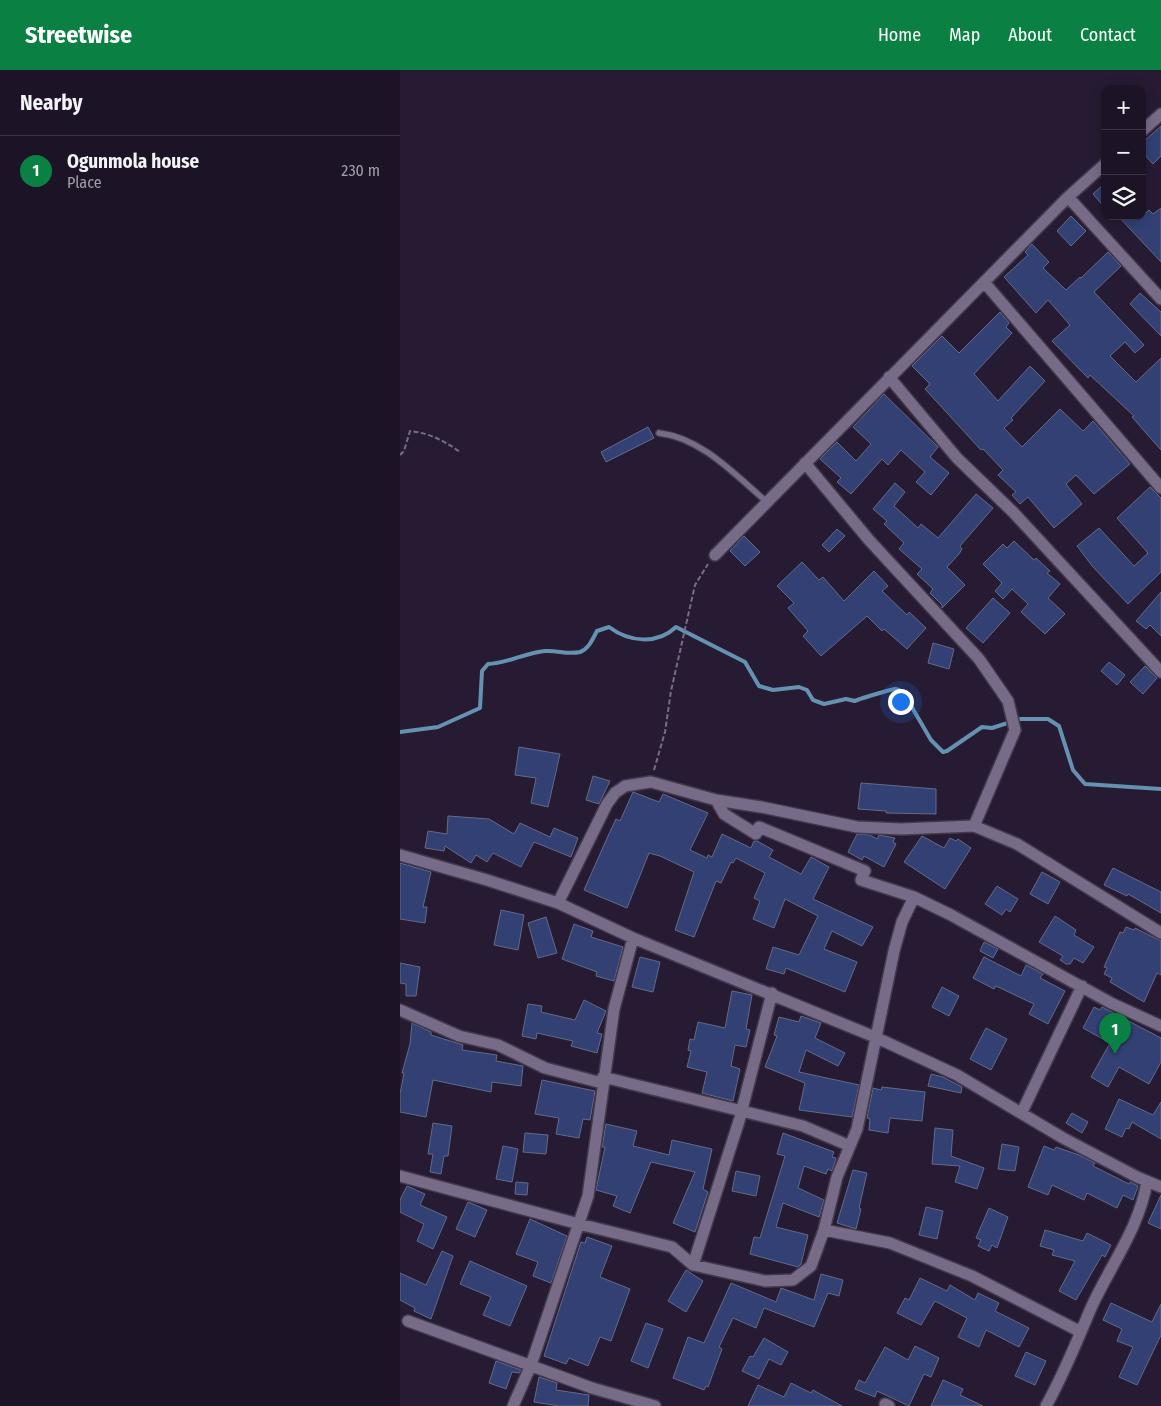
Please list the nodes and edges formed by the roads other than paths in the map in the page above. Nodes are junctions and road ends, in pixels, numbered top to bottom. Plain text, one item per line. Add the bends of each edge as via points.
1 (1161, 114) edge
2 (1143, 130) edge
3 (1101, 168) edge
4 (1068, 197) junction
5 (984, 282) junction
6 (1161, 299) edge
7 (889, 377) junction
8 (659, 432) dead end
9 (805, 463) junction
10 (1161, 488) edge
11 (767, 502) junction
12 (715, 555) road end
13 (1161, 672) edge
14 (716, 800) junction
15 (974, 826) junction
16 (400, 855) edge
17 (914, 897) junction
18 (558, 903) junction
19 (1161, 933) edge
20 (633, 938) junction
21 (1082, 986) junction
22 (772, 993) junction
23 (400, 1010) edge
24 (1161, 1026) edge
25 (875, 1037) junction
26 (603, 1080) junction
27 (741, 1111) junction
28 (1022, 1112) junction
29 (850, 1146) junction
30 (400, 1176) edge
31 (1147, 1181) junction
32 (1161, 1187) edge
33 (578, 1224) junction
34 (824, 1230) junction
35 (693, 1265) junction
36 (408, 1321) dead end
37 (1082, 1332) junction
38 (531, 1365) junction
39 (513, 1406) edge
40 (654, 1406) edge
41 (1046, 1406) edge

1 - 2 street
3 - 4 street
4 - 5 street
4 - 6 street
5 - 7 street
5 - 10 street
7 - 9 street
7 - 13 street via 957,458 1013,512
8 - 11 lane via 692,441
9 - 11 street
9 - 15 street via 869,540 1002,688 1015,730
11 - 12 street
14 - 15 street via 857,827
14 - 17 street via 724,814 756,834 759,827 865,871 861,880
14 - 18 street via 651,782 625,786 611,798
15 - 19 street via 1017,844
16 - 18 street
17 - 21 street
17 - 25 street via 902,922
18 - 20 street
20 - 22 street
20 - 26 street via 614,1010
21 - 24 street
21 - 28 street
22 - 25 street
22 - 27 street
23 - 26 street via 460,1036 498,1046 545,1068
25 - 28 street via 957,1075 994,1099
25 - 29 street via 857,1130
26 - 27 street
26 - 33 street via 588,1196
27 - 29 street via 803,1126
27 - 35 street
28 - 31 street
29 - 34 street via 837,1177
30 - 33 street
31 - 32 street
31 - 37 street via 1136,1220
33 - 35 street via 672,1247
33 - 38 street
34 - 35 street via 811,1266 793,1280 765,1281
34 - 37 street via 890,1243 972,1276
36 - 38 street
37 - 41 street
38 - 39 street
38 - 40 street via 592,1388

